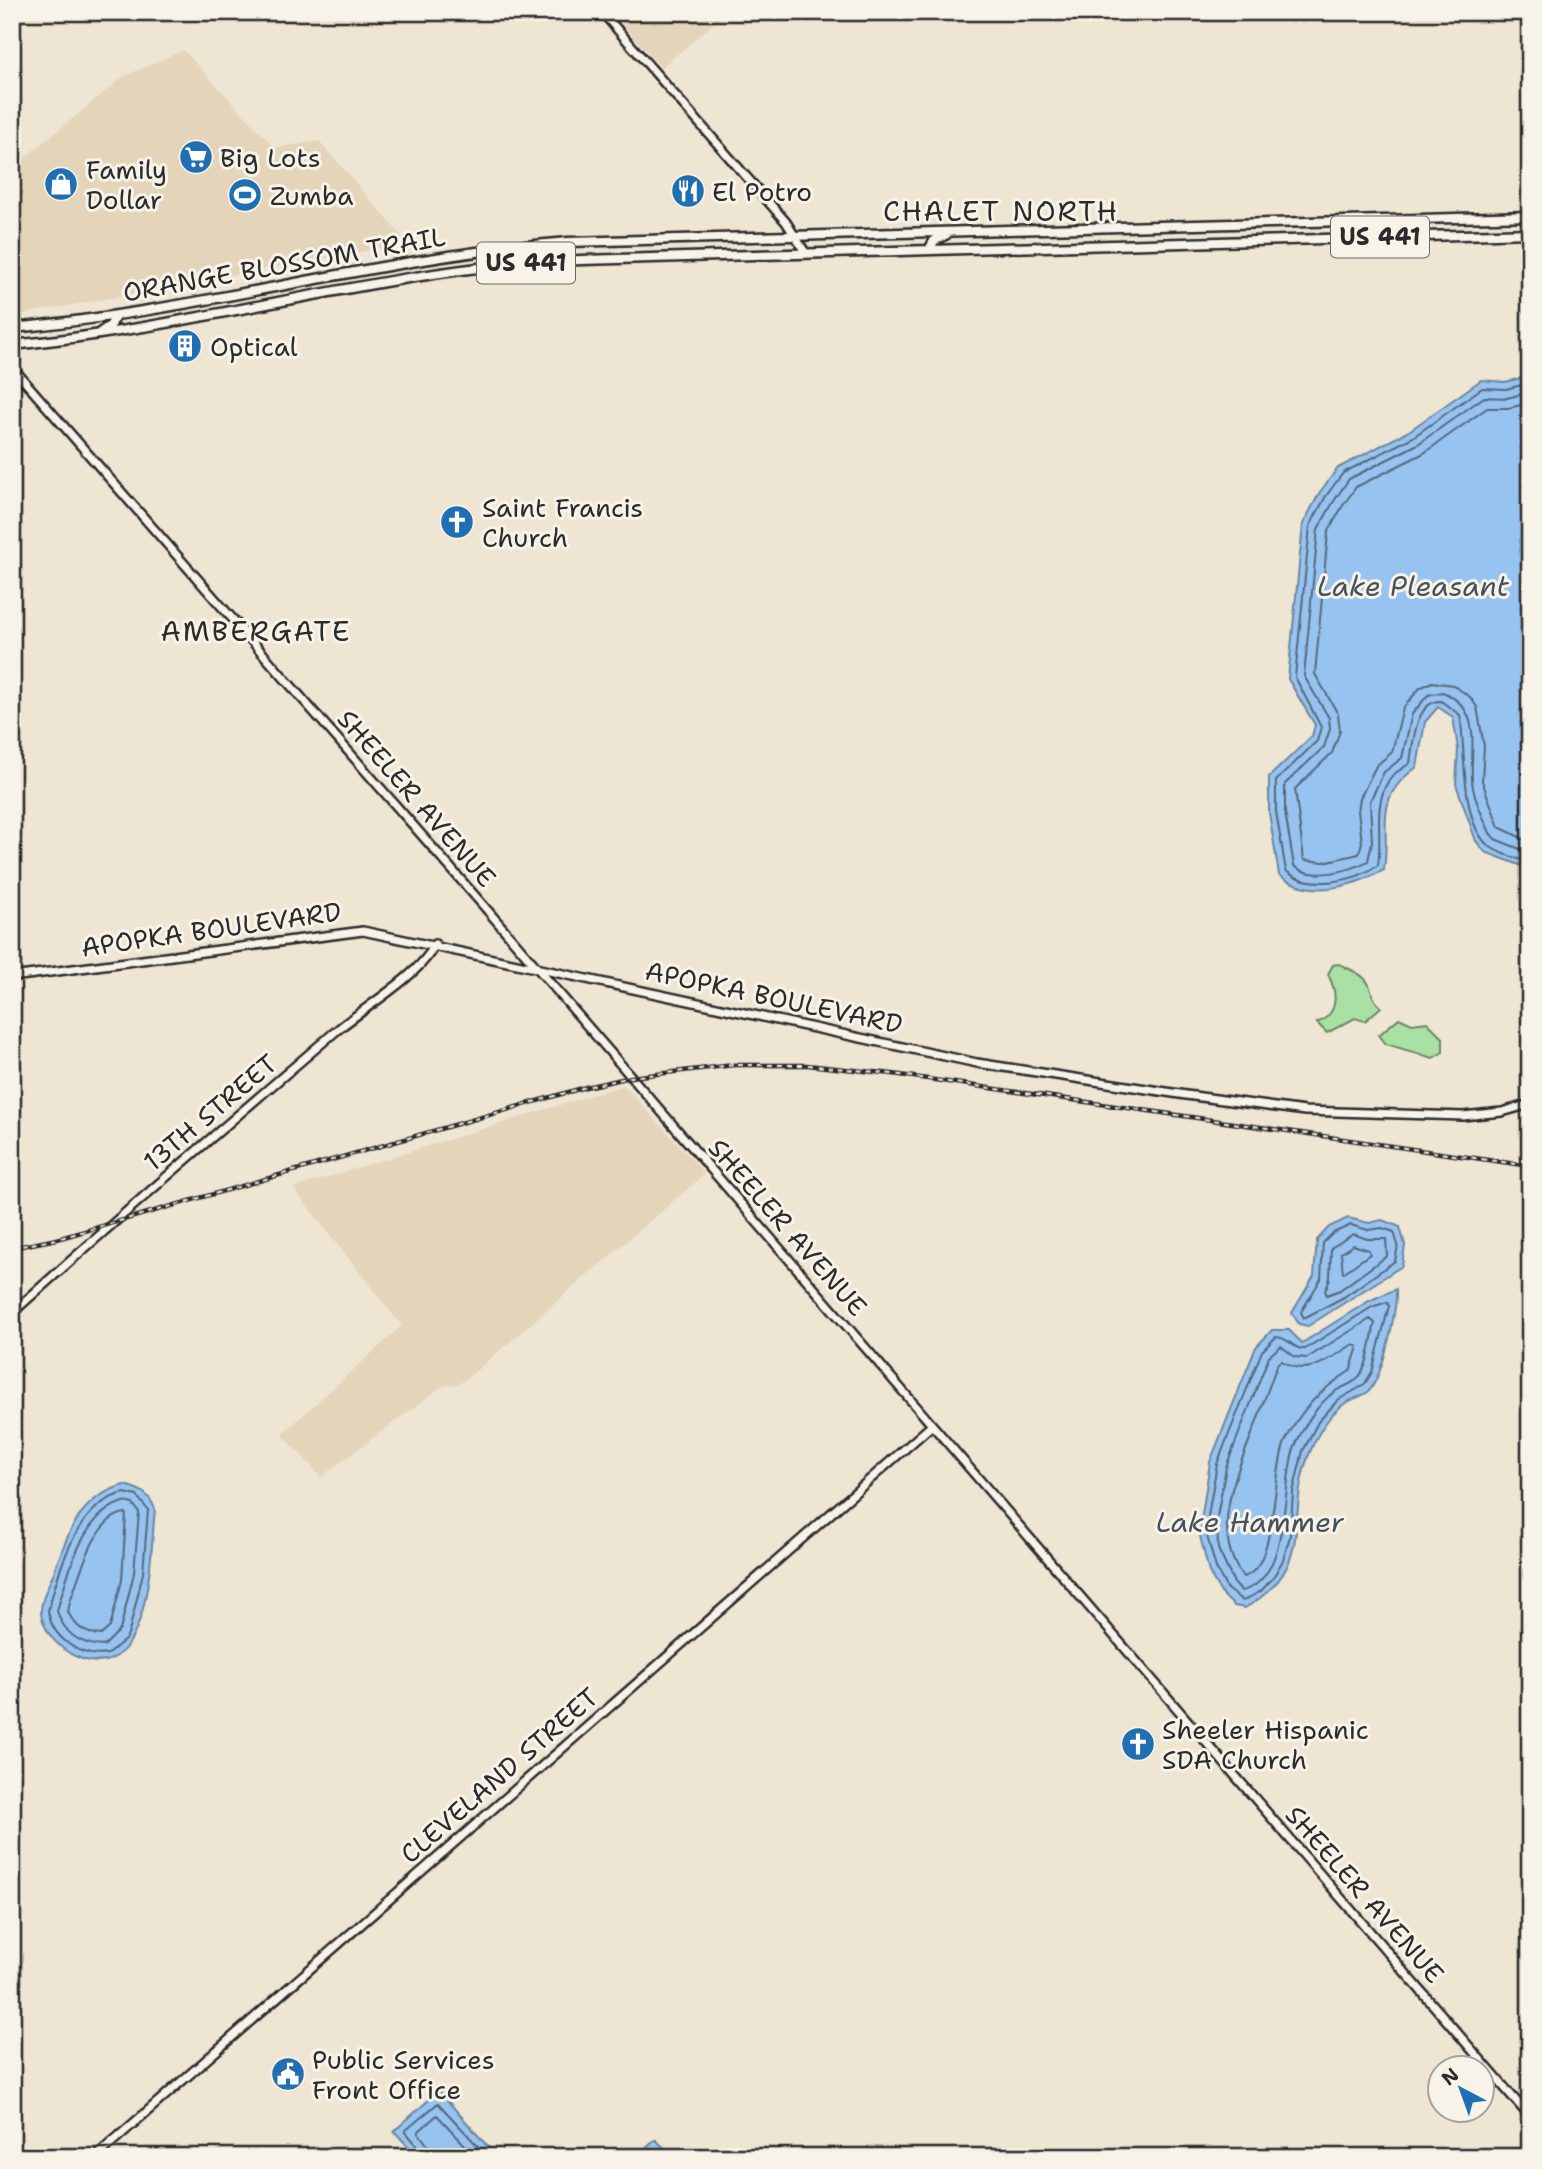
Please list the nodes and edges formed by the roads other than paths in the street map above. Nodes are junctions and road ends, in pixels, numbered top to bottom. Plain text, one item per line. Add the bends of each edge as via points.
1 (602, 12) edge
2 (1530, 216) edge
3 (1256, 224) junction
4 (953, 232) junction
5 (1530, 233) edge
6 (795, 236) junction
7 (659, 240) junction
8 (1256, 241) junction
9 (508, 247) junction
10 (929, 250) junction
11 (806, 252) junction
12 (659, 256) junction
13 (510, 264) junction
14 (357, 270) junction
15 (360, 286) junction
16 (257, 290) junction
17 (262, 306) junction
18 (137, 313) junction
19 (115, 317) junction
20 (12, 328) edge
21 (117, 333) junction
22 (92, 337) junction
23 (12, 345) edge
24 (12, 367) edge
25 (435, 944) junction
26 (535, 965) junction
27 (12, 977) edge
28 (1530, 1104) edge
29 (12, 1313) edge
30 (931, 1426) junction
31 (1530, 2117) edge
32 (95, 2157) edge

1 - 6 street
2 - 3 main road, ORANGE BLOSSOM TRAIL / US 441
3 - 4 main road, ORANGE BLOSSOM TRAIL / US 441
3 - 8 main road
4 - 6 main road, ORANGE BLOSSOM TRAIL / US 441
4 - 10 main road via 934,241
5 - 8 main road, ORANGE BLOSSOM TRAIL / US 441
6 - 7 main road, ORANGE BLOSSOM TRAIL / US 441
6 - 11 street
7 - 9 main road, ORANGE BLOSSOM TRAIL / US 441
7 - 12 main road
8 - 10 main road, ORANGE BLOSSOM TRAIL / US 441
9 - 13 main road
9 - 14 main road, ORANGE BLOSSOM TRAIL / US 441
10 - 11 main road, ORANGE BLOSSOM TRAIL / US 441
11 - 12 main road, ORANGE BLOSSOM TRAIL / US 441
12 - 13 main road, ORANGE BLOSSOM TRAIL / US 441
13 - 15 main road, ORANGE BLOSSOM TRAIL / US 441
14 - 15 main road
14 - 16 main road, ORANGE BLOSSOM TRAIL / US 441
15 - 17 main road, ORANGE BLOSSOM TRAIL / US 441
16 - 17 main road
16 - 18 main road, ORANGE BLOSSOM TRAIL / US 441
17 - 21 main road, ORANGE BLOSSOM TRAIL / US 441
18 - 19 main road, ORANGE BLOSSOM TRAIL / US 441
18 - 21 main road via 125,319
19 - 20 main road, ORANGE BLOSSOM TRAIL / US 441
19 - 22 main road via 106,331
21 - 22 main road, ORANGE BLOSSOM TRAIL / US 441
22 - 23 main road, ORANGE BLOSSOM TRAIL / US 441
24 - 26 street, SHEELER AVENUE
25 - 26 street, APOPKA BOULEVARD
25 - 27 street, APOPKA BOULEVARD via 348,931
25 - 29 street, 13TH STREET via 427,957 223,1127
26 - 28 street, APOPKA BOULEVARD via 977,1063 1250,1104 1305,1111 1463,1116
26 - 30 street, SHEELER AVENUE
30 - 31 street, SHEELER AVENUE
30 - 32 street, CLEVELAND STREET

